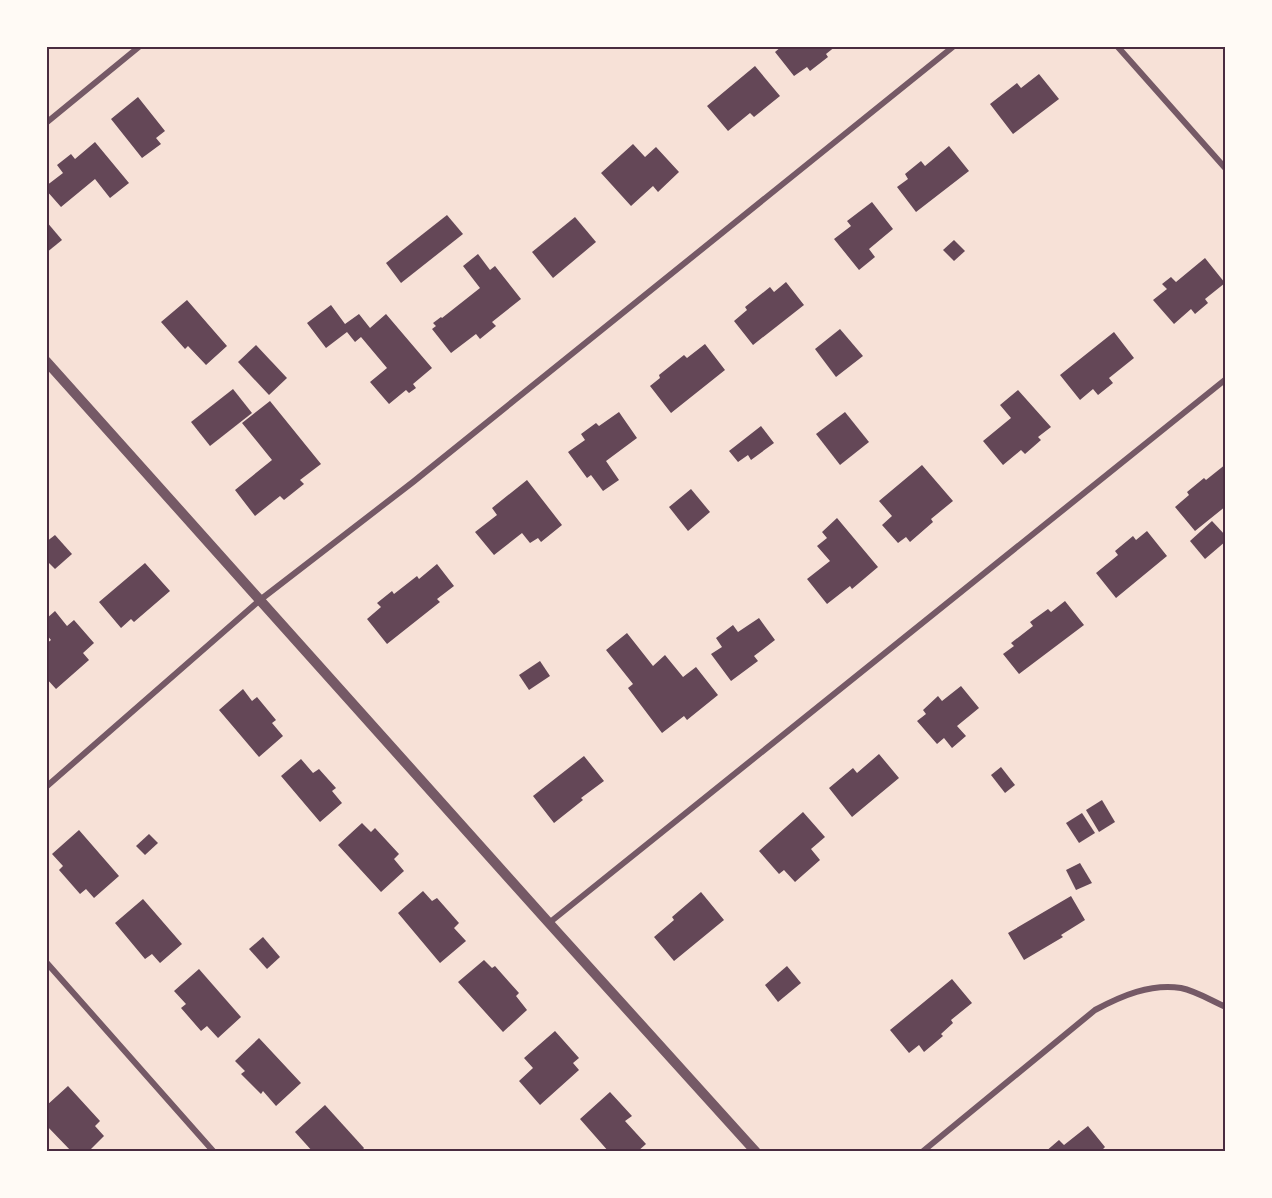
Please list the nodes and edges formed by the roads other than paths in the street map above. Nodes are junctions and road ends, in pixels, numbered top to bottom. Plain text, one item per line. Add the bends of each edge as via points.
1 (140, 46) edge
2 (954, 46) edge
3 (1118, 46) edge
4 (46, 123) edge
5 (1226, 169) edge
6 (46, 361) edge
7 (1226, 379) edge
8 (260, 600) junction
9 (46, 787) edge
10 (549, 923) junction
11 (46, 962) edge
12 (1226, 1007) edge
13 (214, 1152) edge
14 (756, 1152) edge
15 (922, 1152) edge

1 - 4 street
2 - 8 street
3 - 5 street
6 - 8 street
7 - 10 street
8 - 9 street
8 - 10 street
10 - 14 street
11 - 13 street
12 - 15 street via 1182,988 1152,988 1122,996 1095,1010

